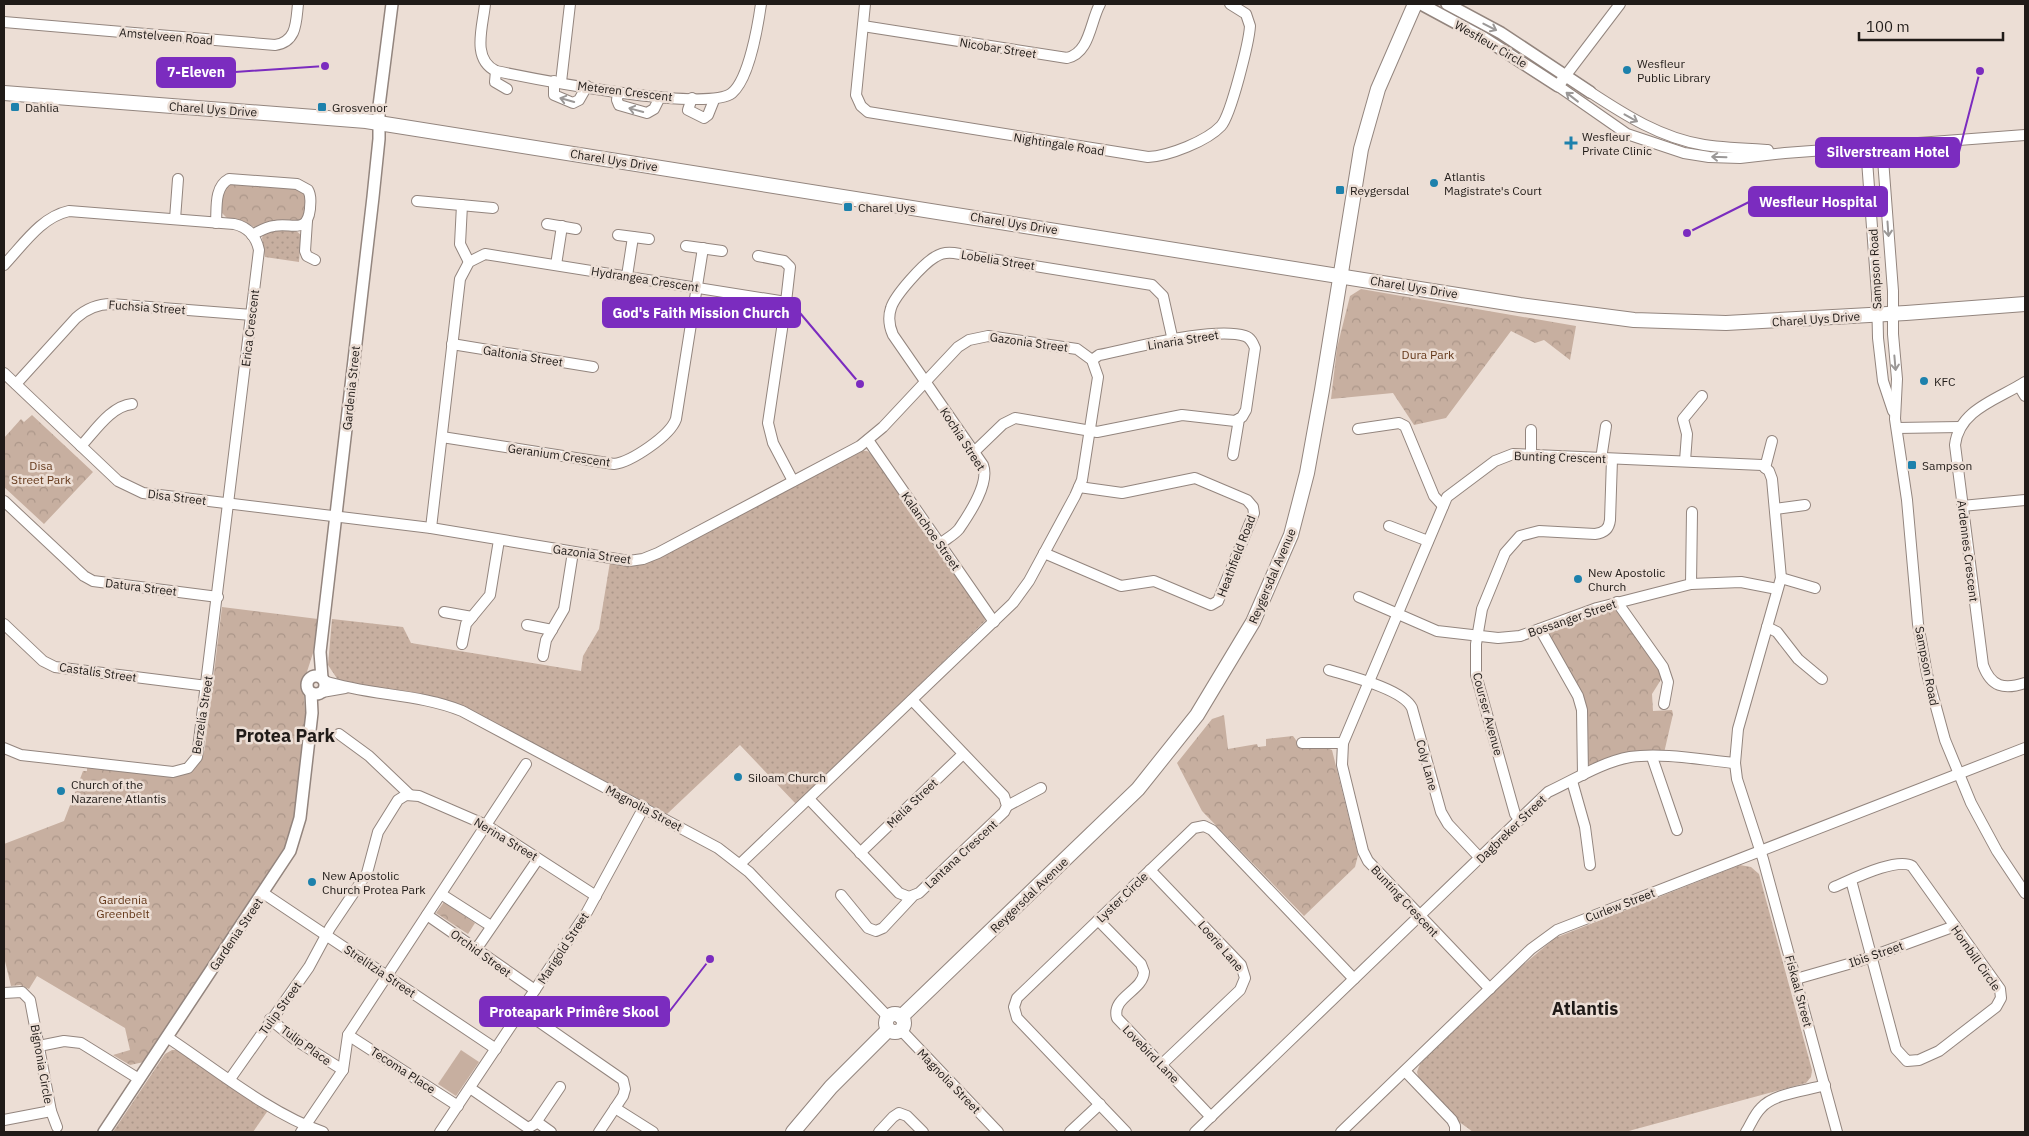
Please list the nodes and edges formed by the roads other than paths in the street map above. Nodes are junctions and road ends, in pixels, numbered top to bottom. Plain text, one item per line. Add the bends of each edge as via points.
1 (298, 4) edge
2 (392, 4) edge
3 (485, 4) edge
4 (570, 4) edge
5 (761, 4) edge
6 (865, 4) edge
7 (1100, 4) edge
8 (1230, 4) edge
9 (1447, 4) edge
10 (1620, 4) edge
11 (1418, 6) edge
12 (4, 22) edge
13 (863, 26) junction
14 (496, 71) junction
15 (1566, 74) junction
16 (557, 82) junction
17 (587, 86) junction
18 (1558, 86) junction
19 (507, 89) dead end
20 (618, 92) junction
21 (1590, 92) joint
22 (4, 93) edge
23 (660, 97) junction
24 (692, 98) junction
25 (714, 100) junction
26 (379, 124) junction
27 (2025, 135) edge
28 (1882, 146) junction
29 (1866, 147) junction
30 (1785, 152) junction
31 (178, 179) dead end
32 (417, 201) dead end
33 (462, 205) junction
34 (493, 208) dead end
35 (175, 219) junction
36 (307, 221) junction
37 (216, 223) junction
38 (547, 224) dead end
39 (562, 226) junction
40 (576, 228) dead end
41 (618, 234) dead end
42 (252, 235) junction
43 (633, 237) junction
44 (649, 239) dead end
45 (686, 246) dead end
46 (704, 248) junction
47 (722, 251) dead end
48 (758, 256) dead end
49 (315, 260) dead end
50 (469, 262) junction
51 (4, 265) edge
52 (556, 265) junction
53 (627, 276) junction
54 (1339, 276) junction
55 (698, 288) junction
56 (786, 302) junction
57 (2025, 304) edge
58 (1893, 314) junction
59 (252, 315) junction
60 (1877, 315) junction
61 (1173, 341) junction
62 (452, 344) junction
63 (1092, 360) junction
64 (593, 367) dead end
65 (4, 373) edge
66 (925, 382) junction
67 (16, 384) junction
68 (2022, 384) edge
69 (1702, 396) dead end
70 (2025, 396) edge
71 (132, 404) dead end
72 (1239, 419) junction
73 (1896, 424) junction
74 (1606, 426) dead end
75 (1960, 426) junction
76 (1358, 429) dead end
77 (1090, 430) junction
78 (1531, 430) dead end
79 (442, 437) junction
80 (868, 440) junction
81 (1772, 441) dead end
82 (81, 446) junction
83 (974, 452) junction
84 (1232, 455) dead end
85 (1531, 455) junction
86 (1601, 459) junction
87 (1612, 459) junction
88 (1685, 461) junction
89 (1766, 468) junction
90 (793, 481) junction
91 (1080, 488) junction
92 (2025, 500) edge
93 (4, 501) edge
94 (230, 503) junction
95 (1805, 505) dead end
96 (1443, 506) junction
97 (1962, 506) junction
98 (1775, 509) junction
99 (1692, 512) dead end
100 (336, 518) junction
101 (1390, 526) dead end
102 (431, 528) junction
103 (499, 540) junction
104 (1428, 541) junction
105 (940, 544) junction
106 (573, 552) junction
107 (1044, 553) junction
108 (1780, 578) junction
109 (1691, 584) junction
110 (1814, 588) dead end
111 (1777, 589) junction
112 (218, 597) junction
113 (1359, 597) dead end
114 (1617, 602) junction
115 (444, 612) dead end
116 (1397, 614) junction
117 (472, 617) junction
118 (994, 622) junction
119 (4, 624) edge
120 (527, 625) dead end
121 (1767, 627) junction
122 (1540, 629) junction
123 (552, 630) junction
124 (1478, 636) junction
125 (462, 644) dead end
126 (543, 656) dead end
127 (1329, 670) dead end
128 (1822, 679) dead end
129 (1368, 683) junction
130 (2025, 683) edge
131 (207, 686) junction
132 (318, 686) junction
133 (912, 700) junction
134 (1664, 704) dead end
135 (339, 734) dead end
136 (1302, 743) dead end
137 (1343, 743) junction
138 (4, 748) edge
139 (2025, 748) edge
140 (963, 754) junction
141 (1652, 757) junction
142 (1735, 763) junction
143 (526, 764) dead end
144 (1959, 774) junction
145 (1583, 775) junction
146 (1572, 780) junction
147 (1041, 788) dead end
148 (410, 795) junction
149 (809, 799) junction
150 (1007, 806) junction
151 (644, 807) junction
152 (1520, 820) junction
153 (486, 826) junction
154 (1677, 830) dead end
155 (1761, 851) junction
156 (860, 853) junction
157 (1480, 858) junction
158 (538, 859) junction
159 (740, 864) junction
160 (1590, 865) dead end
161 (1150, 870) junction
162 (1851, 880) junction
163 (1834, 887) dead end
164 (263, 892) junction
165 (2025, 893) edge
166 (441, 894) junction
167 (841, 894) dead end
168 (596, 896) junction
169 (912, 897) junction
170 (427, 915) junction
171 (1419, 917) junction
172 (1098, 920) junction
173 (490, 926) junction
174 (1954, 926) junction
175 (326, 935) junction
176 (477, 948) junction
177 (1872, 956) junction
178 (386, 975) junction
179 (1354, 979) junction
180 (1796, 979) junction
181 (1490, 989) junction
182 (535, 990) junction
183 (4, 993) edge
184 (522, 1010) junction
185 (270, 1019) junction
186 (895, 1023) junction
187 (348, 1035) junction
188 (167, 1037) junction
189 (39, 1046) junction
190 (496, 1049) junction
191 (1161, 1065) junction
192 (343, 1070) junction
193 (1405, 1071) junction
194 (139, 1079) junction
195 (230, 1079) junction
196 (1825, 1085) junction
197 (560, 1087) dead end
198 (470, 1088) junction
199 (1100, 1104) junction
200 (458, 1106) junction
201 (615, 1108) junction
202 (50, 1111) junction
203 (1211, 1117) junction
204 (4, 1120) edge
205 (537, 1122) junction
206 (57, 1127) dead end
207 (303, 1129) edge
208 (104, 1132) edge
209 (323, 1132) edge
210 (440, 1132) edge
211 (551, 1132) edge
212 (599, 1132) edge
213 (653, 1132) edge
214 (793, 1132) edge
215 (879, 1132) edge
216 (923, 1132) edge
217 (998, 1132) edge
218 (1070, 1132) edge
219 (1126, 1132) edge
220 (1195, 1132) edge
221 (1341, 1132) edge
222 (1455, 1132) edge
223 (1746, 1132) edge
224 (1837, 1132) edge

1 - 12 street, Amstelveen Road via 294,33 275,45
2 - 26 street, Gardenia Street
3 - 14 street via 480,50 485,64
4 - 16 street
5 - 25 street via 740,84 731,94
6 - 13 street, Nightingale Road
7 - 13 street, Nicobar Street via 1082,49 1066,58
8 - 13 street, Nightingale Road via 1246,14 1250,26 1228,116 1210,134 1172,153 1156,157 868,112 860,106 856,95
9 -> 15 street, Wesfleur Circle via 1500,32
10 - 15 street
11 - 18 street, Wesfleur Circle via 1484,38
11 - 54 main road, Reygersdal Avenue via 1388,63 1367,125
14 - 16 street, Meteren Crescent
14 - 19 street via 495,82
15 - 18 street
15 - 21 street, Wesfleur Circle
16 - 17 street, Meteren Crescent
17 -> 16 street via 579,100 573,103 554,95
17 - 20 street, Meteren Crescent
30 -> 18 street, Wesfleur Circle via 1740,158 1684,152 1620,131
20 - 23 street, Meteren Crescent
23 -> 20 street via 654,109 647,113 619,105 616,100
21 -> 30 street, Wesfleur Circle via 1640,123 1687,141
22 - 26 main road, Charel Uys Drive
23 - 24 street, Meteren Crescent
24 - 25 street, Meteren Crescent
24 - 25 street via 688,110 704,118
26 - 54 main road, Charel Uys Drive
26 - 100 street, Gardenia Street
27 - 28 street, Wesfleur Circle
28 - 29 street, Wesfleur Circle
28 -> 58 street, Sampson Road
29 - 30 street, Wesfleur Circle
29 - 60 street, Sampson Road
31 - 35 street
32 - 33 street
33 - 34 street
33 - 50 street via 460,244
35 - 37 street
35 - 51 street via 63,212 43,223
36 - 37 street via 311,198 303,186 232,179 220,187
36 - 42 street via 298,226 274,226
36 - 49 street via 305,251
37 - 42 street via 239,225
38 - 39 street
39 - 40 street
39 - 52 street
41 - 43 street
42 - 59 street, Erica Crescent via 259,250
43 - 44 street
43 - 53 street
45 - 46 street
46 - 47 street
46 - 55 street, Geranium Crescent
48 - 56 street via 784,261 790,267
50 - 52 street, Hydrangea Crescent via 491,254
50 - 62 street via 460,279
52 - 53 street, Hydrangea Crescent
53 - 55 street, Hydrangea Crescent
54 - 60 main road, Charel Uys Drive via 1634,320 1726,324
54 - 186 main road, Reygersdal Avenue via 1318,418 1294,526 1265,598 1237,652 1189,726 1129,799
55 - 56 street, Hydrangea Crescent
55 - 79 street, Geranium Crescent via 674,424 666,435 629,459 608,464
56 - 90 street via 768,423 773,443
57 - 58 main road, Charel Uys Drive
58 - 60 main road, Charel Uys Drive
58 -> 73 street, Sampson Road
59 - 67 street, Fuchsia Street via 99,305 76,318
59 - 94 street, Erica Crescent
60 - 73 street, Sampson Road via 1883,382
61 - 63 street, Linaria Street via 1099,355
61 - 66 street, Lobelia Street via 1163,296 1152,285 954,253 943,254 929,261 897,296 889,315 893,335
61 - 72 street, Linaria Street via 1221,333 1245,336 1253,342 1255,351 1246,410
62 - 64 street, Galtonia Street
62 - 79 street
63 - 66 street, Gazonia Street via 1077,349 982,336 963,343
63 - 77 street via 1098,377
65 - 67 street, Disa Street
66 - 80 street, Gazonia Street
66 - 83 street, Kochia Street
67 - 82 street, Disa Street
68 - 70 street
68 - 75 street via 1970,414
69 - 88 street via 1683,419 1687,434
71 - 82 street via 115,410
72 - 77 street via 1182,415 1097,432
72 - 84 street, Linaria Street
73 - 75 street
73 - 144 street, Sampson Road via 1908,500 1922,648 1940,724
74 - 86 street
75 - 97 street, Ardennes Crescent via 1955,445
76 - 96 street via 1405,426 1434,496
77 - 83 street via 1015,418 1003,424
77 - 91 street
78 - 85 street
79 - 102 street
80 - 90 street, Gazonia Street
80 - 105 street, Kalanchoe Street
81 - 89 street
82 - 94 street, Disa Street via 118,481 136,491
83 - 105 street, Kochia Street via 985,470 984,485 958,530
85 - 86 street, Bunting Crescent
85 - 96 street, Bunting Crescent via 1513,454 1495,461 1447,497
86 - 87 street, Bunting Crescent
87 - 88 street, Bunting Crescent
87 - 124 street, Courser Avenue via 1608,528 1595,534 1532,532 1516,539 1504,553 1482,609
88 - 89 street, Bunting Crescent via 1754,463
89 - 98 street via 1772,479
90 - 106 street, Gazonia Street via 650,557 622,560
91 - 107 street
91 - 107 street, Heathfield Road via 1122,493 1194,478 1247,500 1254,513 1218,601 1211,605 1151,580 1121,586
92 - 97 street
93 - 112 street, Datura Street via 79,572 93,581
94 - 100 street, Disa Street
94 - 112 street, Berzelia Street
95 - 98 street
96 - 104 street, Bunting Crescent
97 - 130 street, Ardennes Crescent via 1982,661 1992,682 2002,687
98 - 108 street
99 - 109 street
100 - 102 street, Gazonia Street
100 - 132 street, Gardenia Street
101 - 104 street
102 - 103 street, Gazonia Street
103 - 106 street, Gazonia Street
103 - 117 street via 490,595
104 - 116 street, Bunting Crescent
105 - 118 street, Kalanchoe Street
106 - 123 street via 564,609
107 - 118 street via 1019,596
108 - 110 street
108 - 111 street
109 - 111 street, Bossanger Street via 1741,582
109 - 114 street, Bossanger Street
111 - 121 street
112 - 131 street, Berzelia Street
113 - 116 street, Bossanger Street
114 - 122 street, Bossanger Street
114 - 134 street via 1664,666 1668,682
115 - 117 street
116 - 124 street, Bossanger Street via 1437,631
116 - 129 street, Bunting Crescent
117 - 125 street via 464,628
118 - 133 street
119 - 131 street, Castalis Street via 43,661 54,667
120 - 123 street
121 - 128 street via 1777,632 1798,659
121 - 142 street via 1736,740
122 - 124 street, Bossanger Street via 1510,638
122 - 145 street via 1578,696 1582,710
123 - 126 street
124 - 152 street, Courser Avenue via 1476,675 1515,814
127 - 129 street, Coly Lane
129 - 137 street, Bunting Crescent
129 - 157 street, Coly Lane via 1399,695 1410,704 1441,812
131 - 138 street, Berzelia Street via 199,753 192,765 183,770 173,772 21,755
132 - 151 street, Magnolia Street via 418,697 447,706
132 - 164 street, Gardenia Street via 298,829 290,850
133 - 140 street
133 - 149 street
135 - 148 street, Nerina Street via 369,756
136 - 137 street
137 - 171 street, Bunting Crescent via 1342,765 1363,851 1375,870
139 - 144 street, Curlew Street
140 - 150 street via 1004,796
140 - 156 street, Melia Street
141 - 142 street, Dagbreker Street
141 - 145 street, Dagbreker Street via 1628,758
141 - 154 street
142 - 155 street via 1737,779
143 - 153 street
144 - 155 street, Curlew Street
144 - 165 street, Sampson Road via 1985,829
145 - 146 street, Dagbreker Street
146 - 152 street, Dagbreker Street via 1548,792
146 - 160 street via 1585,827
147 - 150 street
148 - 153 street, Nerina Street
148 - 175 street via 398,800 378,832 367,873
149 - 156 street, Lantana Crescent
149 - 159 street
150 - 169 street, Lantana Crescent
151 - 159 street, Magnolia Street via 707,841
151 - 168 street, Marigold Street
152 - 157 street, Dagbreker Street
153 - 158 street, Nerina Street
153 - 166 street
155 - 180 street, Fiskaal Street
155 - 181 street, Curlew Street via 1557,930 1531,949
156 - 169 street, Lantana Crescent via 899,894
157 - 171 street, Dagbreker Street
158 - 168 street, Nerina Street
158 - 173 street
159 - 186 street, Magnolia Street
161 - 172 street, Lyster Circle
161 - 179 street, Lyster Circle via 1194,828 1207,827
161 - 191 street, Loerie Lane via 1241,965 1245,978 1240,990
162 - 163 street, Hornbill Circle
162 - 174 street, Hornbill Circle via 1898,863 1908,864 1917,871
162 - 177 street, Hornbill Circle
164 - 175 street, Strelitzia Street
164 - 188 street, Gardenia Street
166 - 170 street
166 - 173 street, Orchid Street
167 - 169 street via 868,928 876,931 883,928
168 - 182 street, Marigold Street
170 - 176 street, Orchid Street
170 - 178 street
171 - 179 street
171 - 181 street, Bunting Crescent
172 - 191 street, Lovebird Lane via 1143,968 1143,979 1118,1004 1116,1014
172 - 199 street, Lyster Circle via 1018,998 1014,1007 1018,1018
173 - 176 street
174 - 177 street, Ibis Street
174 - 177 street, Hornbill Circle via 2000,989 2001,998 1996,1007 1932,1056 1907,1061 1899,1054
175 - 178 street, Strelitzia Street
175 - 185 street, Tulip Street via 309,967
176 - 182 street, Orchid Street via 480,954
177 - 180 street, Ibis Street
178 - 187 street
178 - 190 street, Strelitzia Street
179 - 203 street
180 - 196 street, Fiskaal Street
181 - 193 street, Curlew Street
182 - 184 street, Marigold Street
183 - 189 street, Bignonia Circle via 18,991 28,997
184 - 190 street, Marigold Street
184 - 201 street via 620,1076 625,1089
185 - 192 street, Tulip Place via 297,1041
185 - 195 street, Tulip Street
186 - 214 main road, Reygersdal Avenue via 830,1086
186 - 217 street, Magnolia Street
187 - 192 street
187 - 200 street, Tecoma Place
188 - 194 street, Gardenia Street
188 - 195 street
189 - 194 street via 64,1041 81,1043
189 - 202 street, Bignonia Circle
190 - 198 street, Marigold Street
191 - 203 street, Lovebird Lane
192 - 207 street
193 - 221 street, Curlew Street
193 - 222 street via 1452,1120
194 - 208 street, Gardenia Street
195 - 207 street
196 - 223 street via 1765,1104
196 - 224 street, Fiskaal Street
197 - 205 street
198 - 200 street, Marigold Street
198 - 205 street via 525,1127 531,1128
199 - 218 street
199 - 219 street, Lyster Circle
200 - 210 street, Marigold Street
201 - 212 street
201 - 213 street
202 - 204 street, Bignonia Circle
202 - 206 street
203 - 220 street
205 - 211 street
207 - 209 street
215 - 216 street via 899,1113 907,1116

